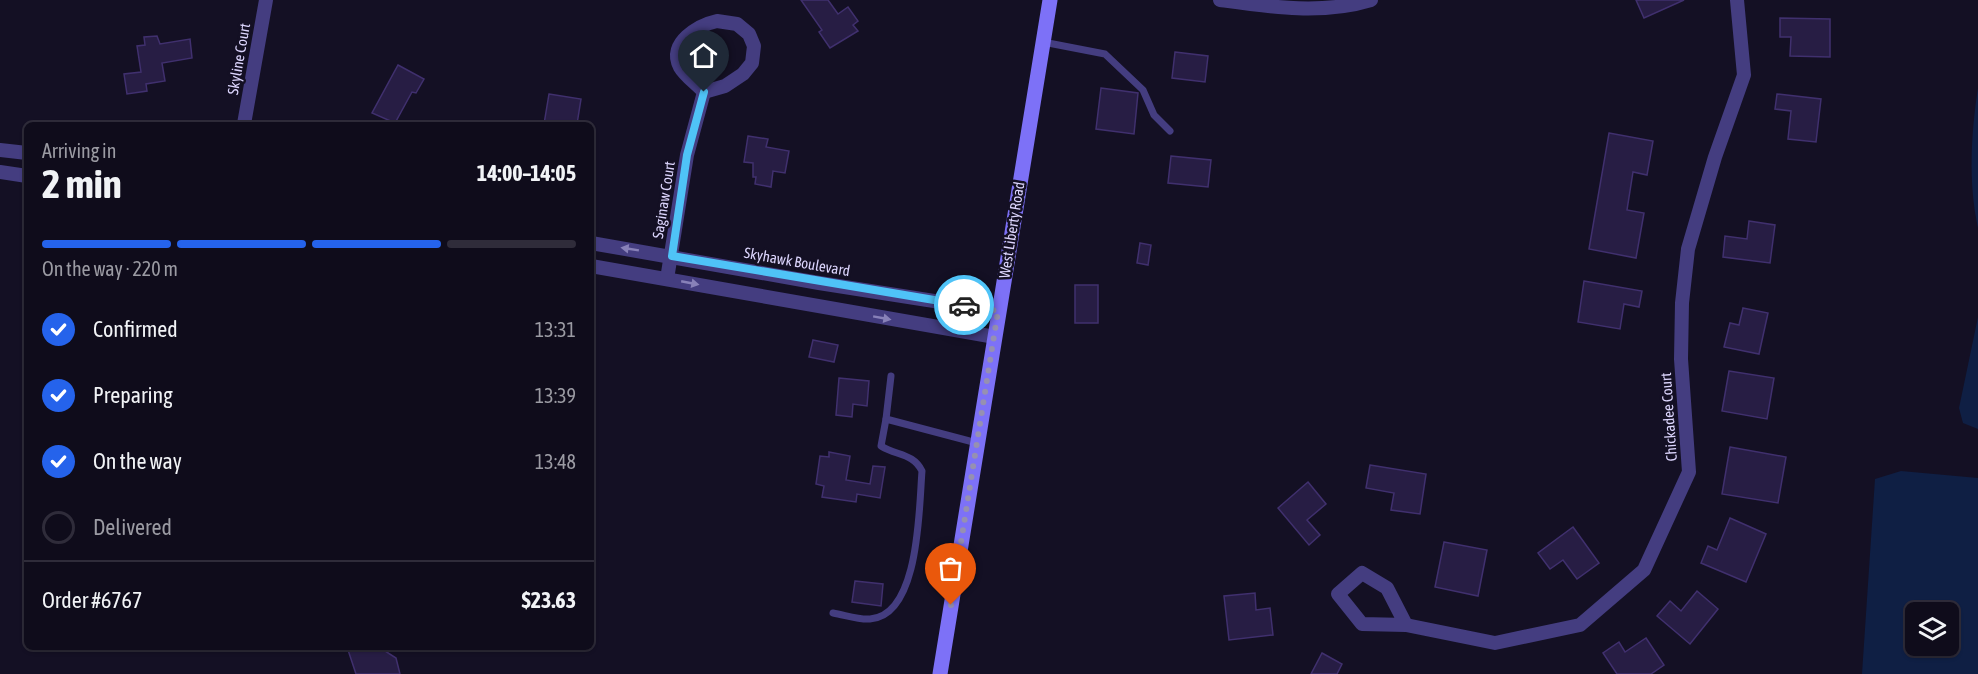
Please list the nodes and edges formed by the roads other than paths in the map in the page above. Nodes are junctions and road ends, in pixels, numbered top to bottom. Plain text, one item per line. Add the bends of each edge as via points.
1 (266, 0) edge
2 (1050, 0) edge
3 (1220, 0) edge
4 (1371, 0) edge
5 (1737, 0) edge
6 (1043, 42) junction
7 (704, 92) junction
8 (244, 122) edge
9 (1170, 131) dead end
10 (0, 150) edge
11 (24, 153) edge
12 (0, 172) edge
13 (24, 176) edge
14 (594, 243) edge
15 (672, 256) junction
16 (594, 267) edge
17 (667, 279) junction
18 (998, 311) junction
19 (994, 337) junction
20 (891, 376) dead end
21 (886, 419) junction
22 (978, 443) junction
23 (833, 613) dead end
24 (1406, 625) junction
25 (940, 674) edge

1 - 8 street, Skyline Court
2 - 6 main road, West Liberty Road
3 - 4 street via 1278,9 1348,7
5 - 24 street, Chickadee Court via 1744,75 1688,249 1682,303 1681,359 1689,472 1644,570 1580,625 1495,644
6 - 9 lane via 1106,54 1143,90 1154,115
6 - 18 main road, West Liberty Road
7 - 7 street via 725,86 752,63 754,46 737,24 717,21 701,25 684,39 678,53 680,67
7 - 15 street, Saginaw Court via 687,155
10 - 11 street
12 - 13 street
15 -> 14 street, Skyhawk Boulevard
15 - 17 street, Saginaw Court
15 - 18 street, Skyhawk Boulevard
16 - 17 street
17 -> 19 street
18 - 19 main road, West Liberty Road
19 - 22 main road, West Liberty Road
20 - 21 lane
21 - 22 lane
21 - 23 lane via 881,446 909,456 922,471 915,558 894,607 884,615 870,619
22 - 25 main road, West Liberty Road
24 - 24 street, Chickadee Court via 1387,588 1362,573 1338,594 1362,624

